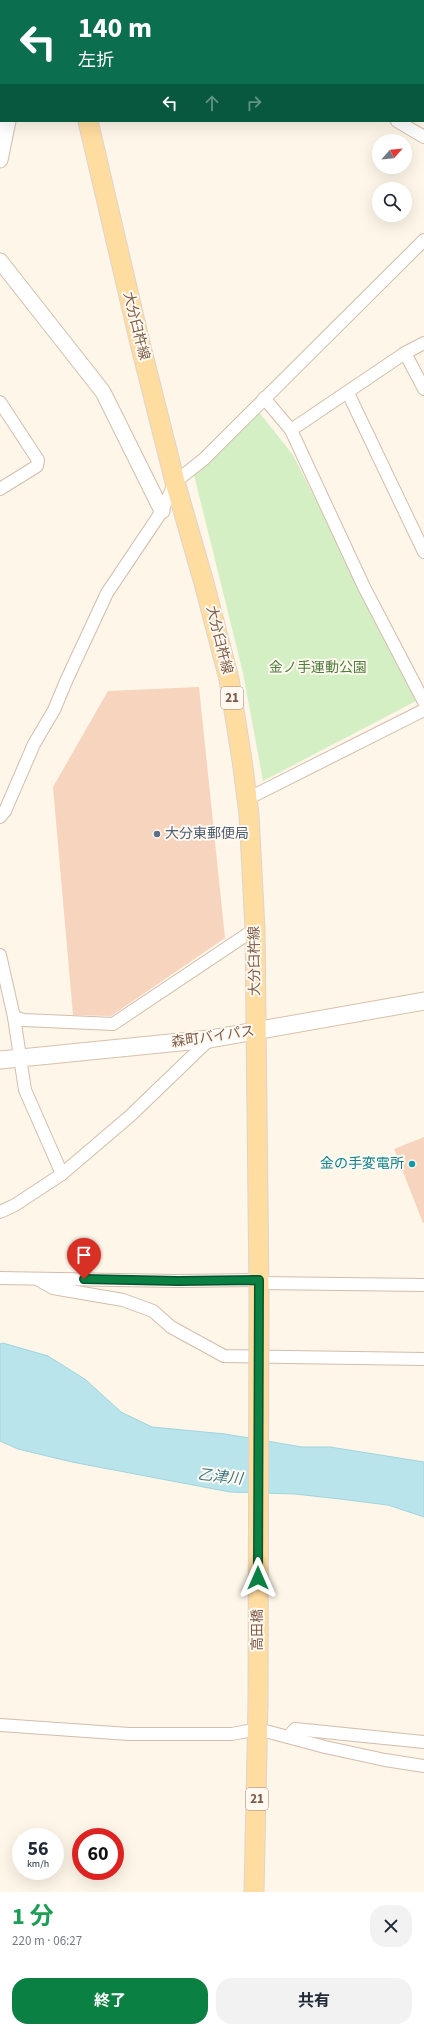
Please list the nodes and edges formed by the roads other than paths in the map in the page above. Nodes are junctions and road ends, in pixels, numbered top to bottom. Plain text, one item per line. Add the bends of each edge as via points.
1 (8, 122) edge
2 (88, 122) edge
3 (399, 122) edge
4 (424, 137) edge
5 (0, 160) edge
6 (424, 240) edge
7 (0, 261) edge
8 (424, 344) edge
9 (405, 354) junction
10 (424, 389) edge
11 (348, 393) junction
12 (264, 398) junction
13 (0, 402) edge
14 (291, 430) junction
15 (175, 482) junction
16 (0, 489) edge
17 (162, 511) junction
18 (424, 552) edge
19 (424, 702) edge
20 (424, 710) edge
21 (247, 800) junction
22 (0, 817) edge
23 (255, 929) junction
24 (0, 954) edge
25 (424, 1001) edge
26 (14, 1017) junction
27 (256, 1031) junction
28 (210, 1039) junction
29 (19, 1058) junction
30 (0, 1060) edge
31 (62, 1174) junction
32 (0, 1212) edge
33 (0, 1278) edge
34 (37, 1279) junction
35 (259, 1285) junction
36 (424, 1286) edge
37 (424, 1359) edge
38 (0, 1725) edge
39 (258, 1729) junction
40 (288, 1737) junction
41 (424, 1742) edge
42 (424, 1766) edge
43 (254, 1892) edge

1 - 5 street
2 - 15 main road, 大分臼杵線 / 21
3 - 4 street
6 - 12 street
7 - 17 street via 103,392
8 - 9 street
9 - 10 street
9 - 11 street
11 - 14 street
11 - 18 street
12 - 14 street
12 - 15 street via 204,459
13 - 16 street via 38,460 37,466
14 - 19 street via 364,587
15 - 17 street
15 - 21 main road, 大分臼杵線 / 21 via 229,679
17 - 22 street via 106,593 54,710 34,744
20 - 21 street
21 - 23 main road, 大分臼杵線 / 21
23 - 26 street via 113,1024 24,1020
23 - 27 main road, 大分臼杵線 / 21
24 - 26 street
25 - 27 main road, 森町バイパス
26 - 29 street
27 - 28 main road, 森町バイパス
27 - 35 main road, 大分臼杵線 / 21
28 - 29 main road, 森町バイパス
28 - 31 street via 130,1116
29 - 30 main road, 森町バイパス
29 - 31 street via 25,1090
31 - 32 street
33 - 34 street
34 - 35 street
34 - 37 street via 53,1288 123,1300 153,1311 171,1327 224,1356
35 - 36 street via 378,1283
35 - 39 main road, 高田橋 / 21, bridge
38 - 39 street via 129,1734 232,1734
39 - 40 street
39 - 43 main road, 21
40 - 41 street via 295,1729
40 - 42 street via 385,1760

